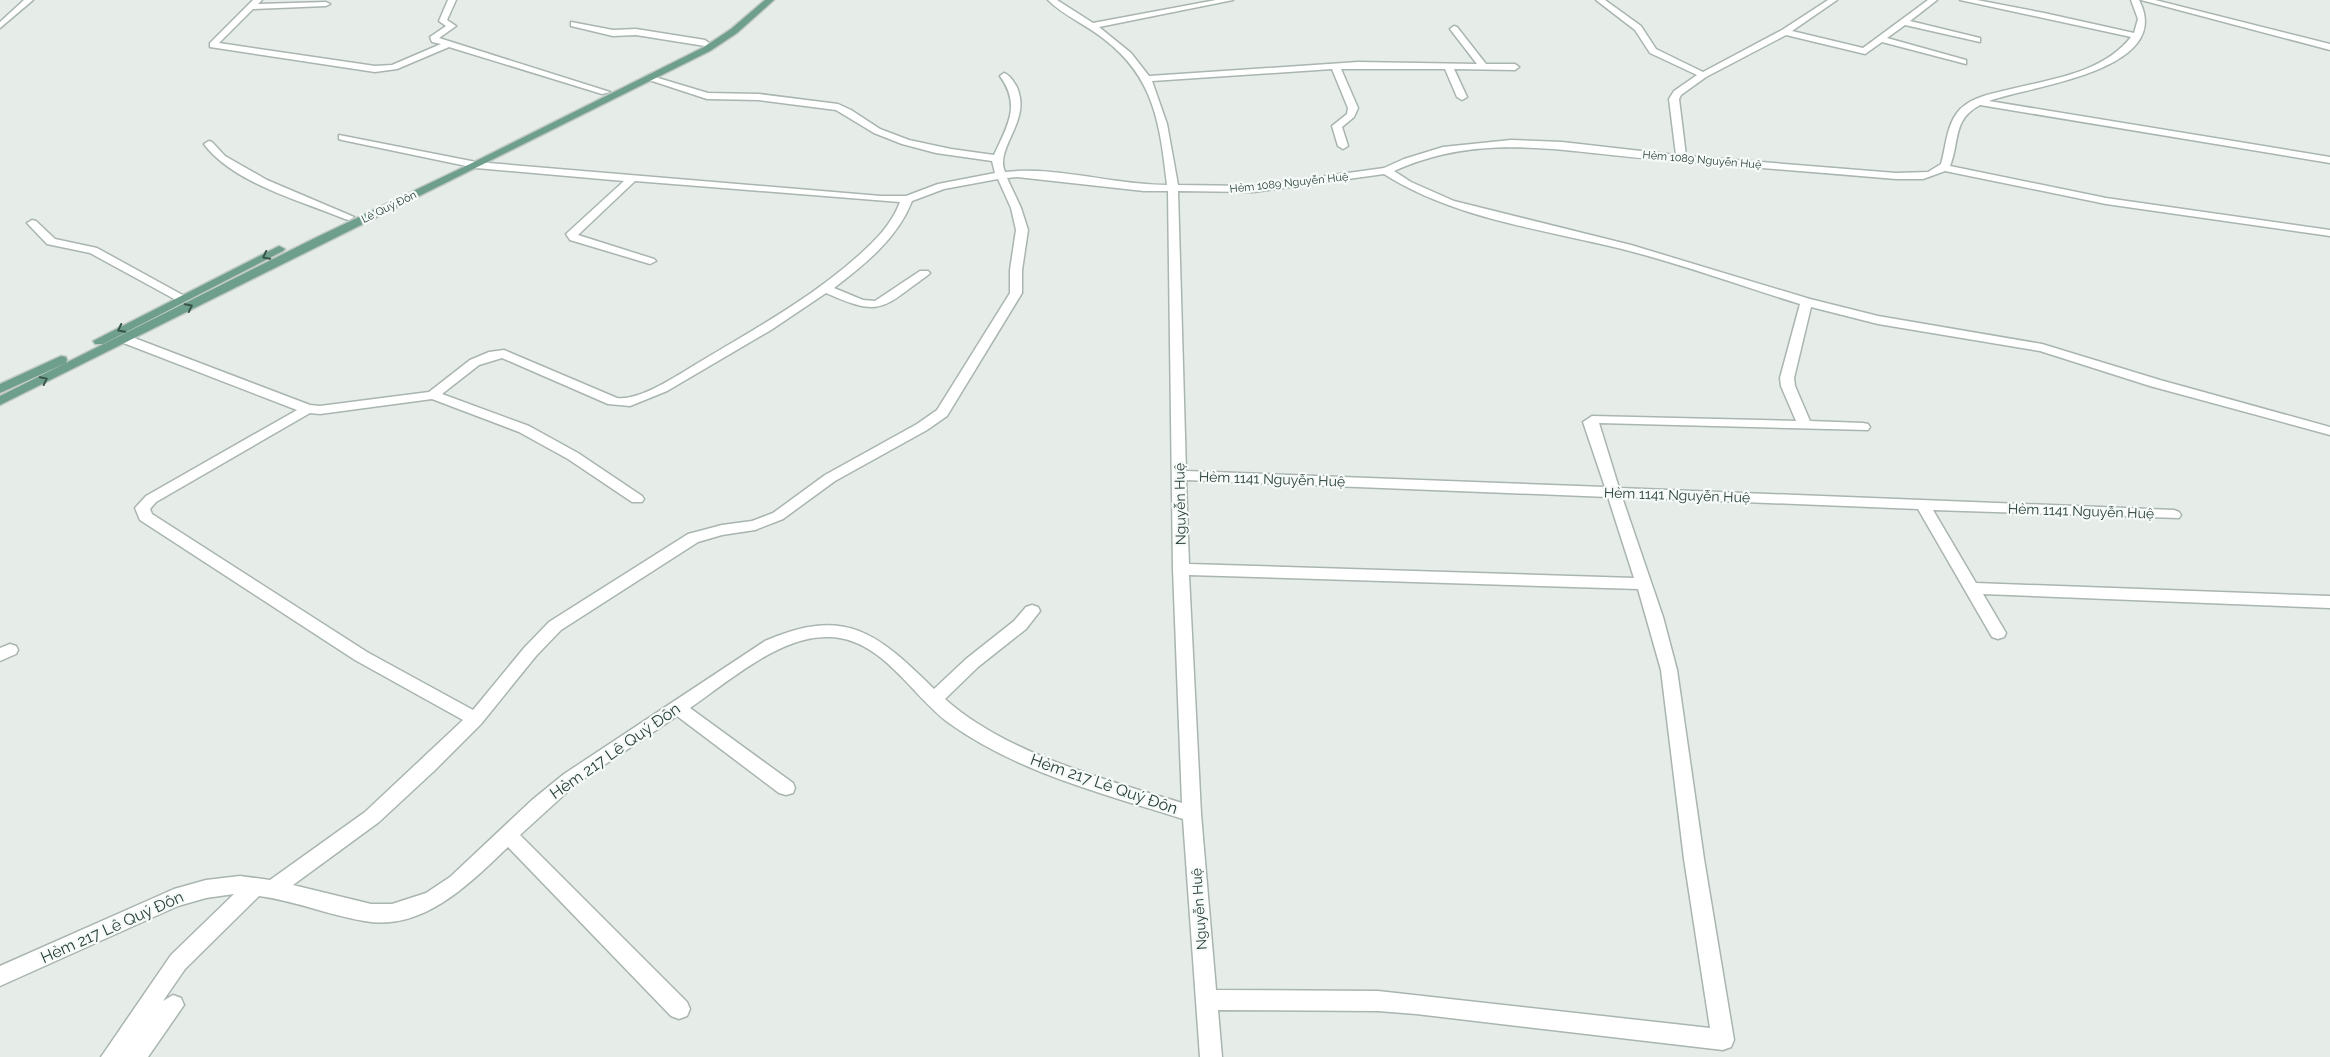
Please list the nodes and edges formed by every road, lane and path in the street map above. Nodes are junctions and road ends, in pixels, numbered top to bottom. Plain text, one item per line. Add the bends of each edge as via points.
1 (29, 0) edge
2 (258, 0) edge
3 (452, 0) edge
4 (758, 0) edge
5 (770, 0) edge
6 (1052, 0) edge
7 (1230, 0) edge
8 (1600, 0) edge
9 (1833, 0) edge
10 (1933, 0) edge
11 (1964, 0) edge
12 (2135, 0) edge
13 (2145, 0) edge
14 (326, 4) dead end
15 (251, 7) junction
16 (1904, 22) junction
17 (574, 24) dead end
18 (0, 26) edge
19 (1090, 26) junction
20 (1454, 29) dead end
21 (1785, 32) junction
22 (2137, 36) junction
23 (1881, 39) junction
24 (1977, 40) dead end
25 (704, 43) junction
26 (449, 44) junction
27 (2330, 47) edge
28 (1963, 62) dead end
29 (1335, 66) junction
30 (1448, 66) junction
31 (1483, 66) junction
32 (1515, 67) dead end
33 (1703, 75) junction
34 (1004, 76) dead end
35 (648, 78) junction
36 (1146, 79) junction
37 (605, 92) junction
38 (1462, 97) dead end
39 (1980, 102) junction
40 (342, 137) dead end
41 (209, 144) dead end
42 (1343, 146) dead end
43 (997, 158) junction
44 (1681, 158) junction
45 (2330, 160) edge
46 (465, 162) junction
47 (476, 165) junction
48 (1944, 168) junction
49 (1386, 171) junction
50 (1001, 176) junction
51 (633, 178) junction
52 (1173, 189) junction
53 (907, 199) junction
54 (349, 217) junction
55 (32, 223) dead end
56 (2330, 233) edge
57 (650, 261) dead end
58 (924, 273) dead end
59 (824, 288) junction
60 (182, 298) junction
61 (1806, 302) junction
62 (125, 339) junction
63 (0, 390) edge
64 (433, 395) junction
65 (0, 401) edge
66 (308, 409) junction
67 (1804, 424) junction
68 (1863, 427) dead end
69 (2330, 431) edge
70 (1179, 475) junction
71 (1613, 493) junction
72 (637, 499) dead end
73 (1922, 504) junction
74 (2174, 515) dead end
75 (1181, 569) junction
76 (1643, 584) junction
77 (1972, 588) junction
78 (2330, 602) edge
79 (1032, 611) dead end
80 (1998, 632) dead end
81 (934, 699) junction
82 (677, 707) junction
83 (475, 719) junction
84 (786, 788) dead end
85 (1192, 814) junction
86 (508, 835) junction
87 (264, 888) junction
88 (0, 976) edge
89 (1207, 1000) junction
90 (173, 1005) dead end
91 (679, 1009) dead end
92 (112, 1057) edge
93 (135, 1057) edge
94 (1211, 1057) edge

1 - 18 street
2 - 15 street
3 - 26 street via 443,21 452,26 434,37
4 - 25 main road, Lê Quý Đôn
5 - 35 main road, Lê Quý Đôn via 719,42
6 - 19 street, Nguyễn Huệ
7 - 19 street
8 - 33 street via 1638,28 1653,51
9 - 21 street
10 - 16 street
11 - 22 street
12 - 22 street via 2142,21
13 - 27 street
14 - 15 street
15 - 26 street via 213,45 375,69 394,67
16 - 23 street
16 - 24 street
17 - 25 street
19 - 36 street, Nguyễn Huệ via 1127,54
20 - 31 street
21 - 23 street via 1858,51 1867,50
21 - 33 street
22 - 39 street via 2119,54 2098,66
23 - 28 street
25 - 37 main road, Lê Quý Đôn
26 - 37 street
29 - 30 street
29 - 36 street
29 - 42 street via 1353,108 1351,115 1337,126
30 - 31 street
30 - 38 street
31 - 32 street
33 - 44 street via 1677,93 1674,99
34 - 43 street via 1013,87 1017,108
35 - 43 street via 707,96 759,96 838,107 875,130 913,145 954,154
35 - 47 main road, Lê Quý Đôn
36 - 52 street, Nguyễn Huệ via 1165,134
37 - 46 main road, Lê Quý Đôn
39 - 45 street
39 - 48 street via 1970,106 1958,120
40 - 46 street
41 - 54 street via 221,158 263,182
43 - 50 street
44 - 48 street, Hẻm 1089 Nguyễn Huệ via 1896,176 1922,176
44 - 49 street, Hẻm 1089 Nguyễn Huệ via 1511,142 1443,150
46 - 47 street
46 - 54 main road, Lê Quý Đôn
47 - 51 street
62 -> 47 main road, Lê Quý Đôn via 319,240
48 - 56 street via 2115,203
49 - 52 street, Hẻm 1089 Nguyễn Huệ via 1252,188
49 - 61 street via 1450,203 1628,247
50 - 52 street, Hẻm 1089 Nguyễn Huệ via 1038,175 1119,186
50 - 53 street, Hẻm 1089 Nguyễn Huệ via 942,186
50 - 83 street via 1022,230 1016,293 942,413 830,478 778,516 755,525 694,538 582,607 541,640
51 - 53 street via 830,197
51 - 57 street via 572,234 574,238
52 - 70 street, Nguyễn Huệ
53 - 59 street via 904,208 874,247 856,265
54 -> 60 main road, Lê Quý Đôn
55 - 60 street via 51,242 93,250
58 - 59 street via 875,305
59 - 64 street via 753,336 671,383 634,400 613,401 504,354 489,356 475,363
60 -> 63 main road, Lê Quý Đôn
61 - 67 street via 1787,378
61 - 69 street via 1878,320 2042,348 2171,388
65 -> 62 main road, Lê Quý Đôn
62 - 66 street
64 - 66 street
64 - 72 street via 524,429 573,456
66 - 83 street via 151,498 142,508 146,517 365,659
67 - 68 street
67 - 71 street via 1594,420 1590,424
70 - 71 street, Hẻm 1141 Nguyễn Huệ
70 - 75 street, Nguyễn Huệ
71 - 73 street, Hẻm 1141 Nguyễn Huệ
71 - 76 street
73 - 74 street, Hẻm 1141 Nguyễn Huệ
73 - 77 street
75 - 76 street
75 - 85 street, Nguyễn Huệ
76 - 89 street via 1669,670 1694,859 1723,1040 1378,1001
77 - 78 street
77 - 80 street
79 - 81 street
81 - 82 street, Hẻm 217 Lê Quý Đôn via 881,650 862,638 826,630 789,636 771,645
81 - 85 street, Hẻm 217 Lê Quý Đôn via 990,739 1032,760 1080,779
82 - 84 street
82 - 86 street, Hẻm 217 Lê Quý Đôn via 570,779
83 - 87 street via 372,817
85 - 89 street, Nguyễn Huệ
86 - 87 street, Hẻm 217 Lê Quý Đôn via 432,899 392,913 347,909
86 - 91 street
87 - 88 street, Hẻm 217 Lê Quý Đôn via 225,886 174,898
87 - 92 street via 178,962
89 - 94 street, Nguyễn Huệ
90 - 93 street

